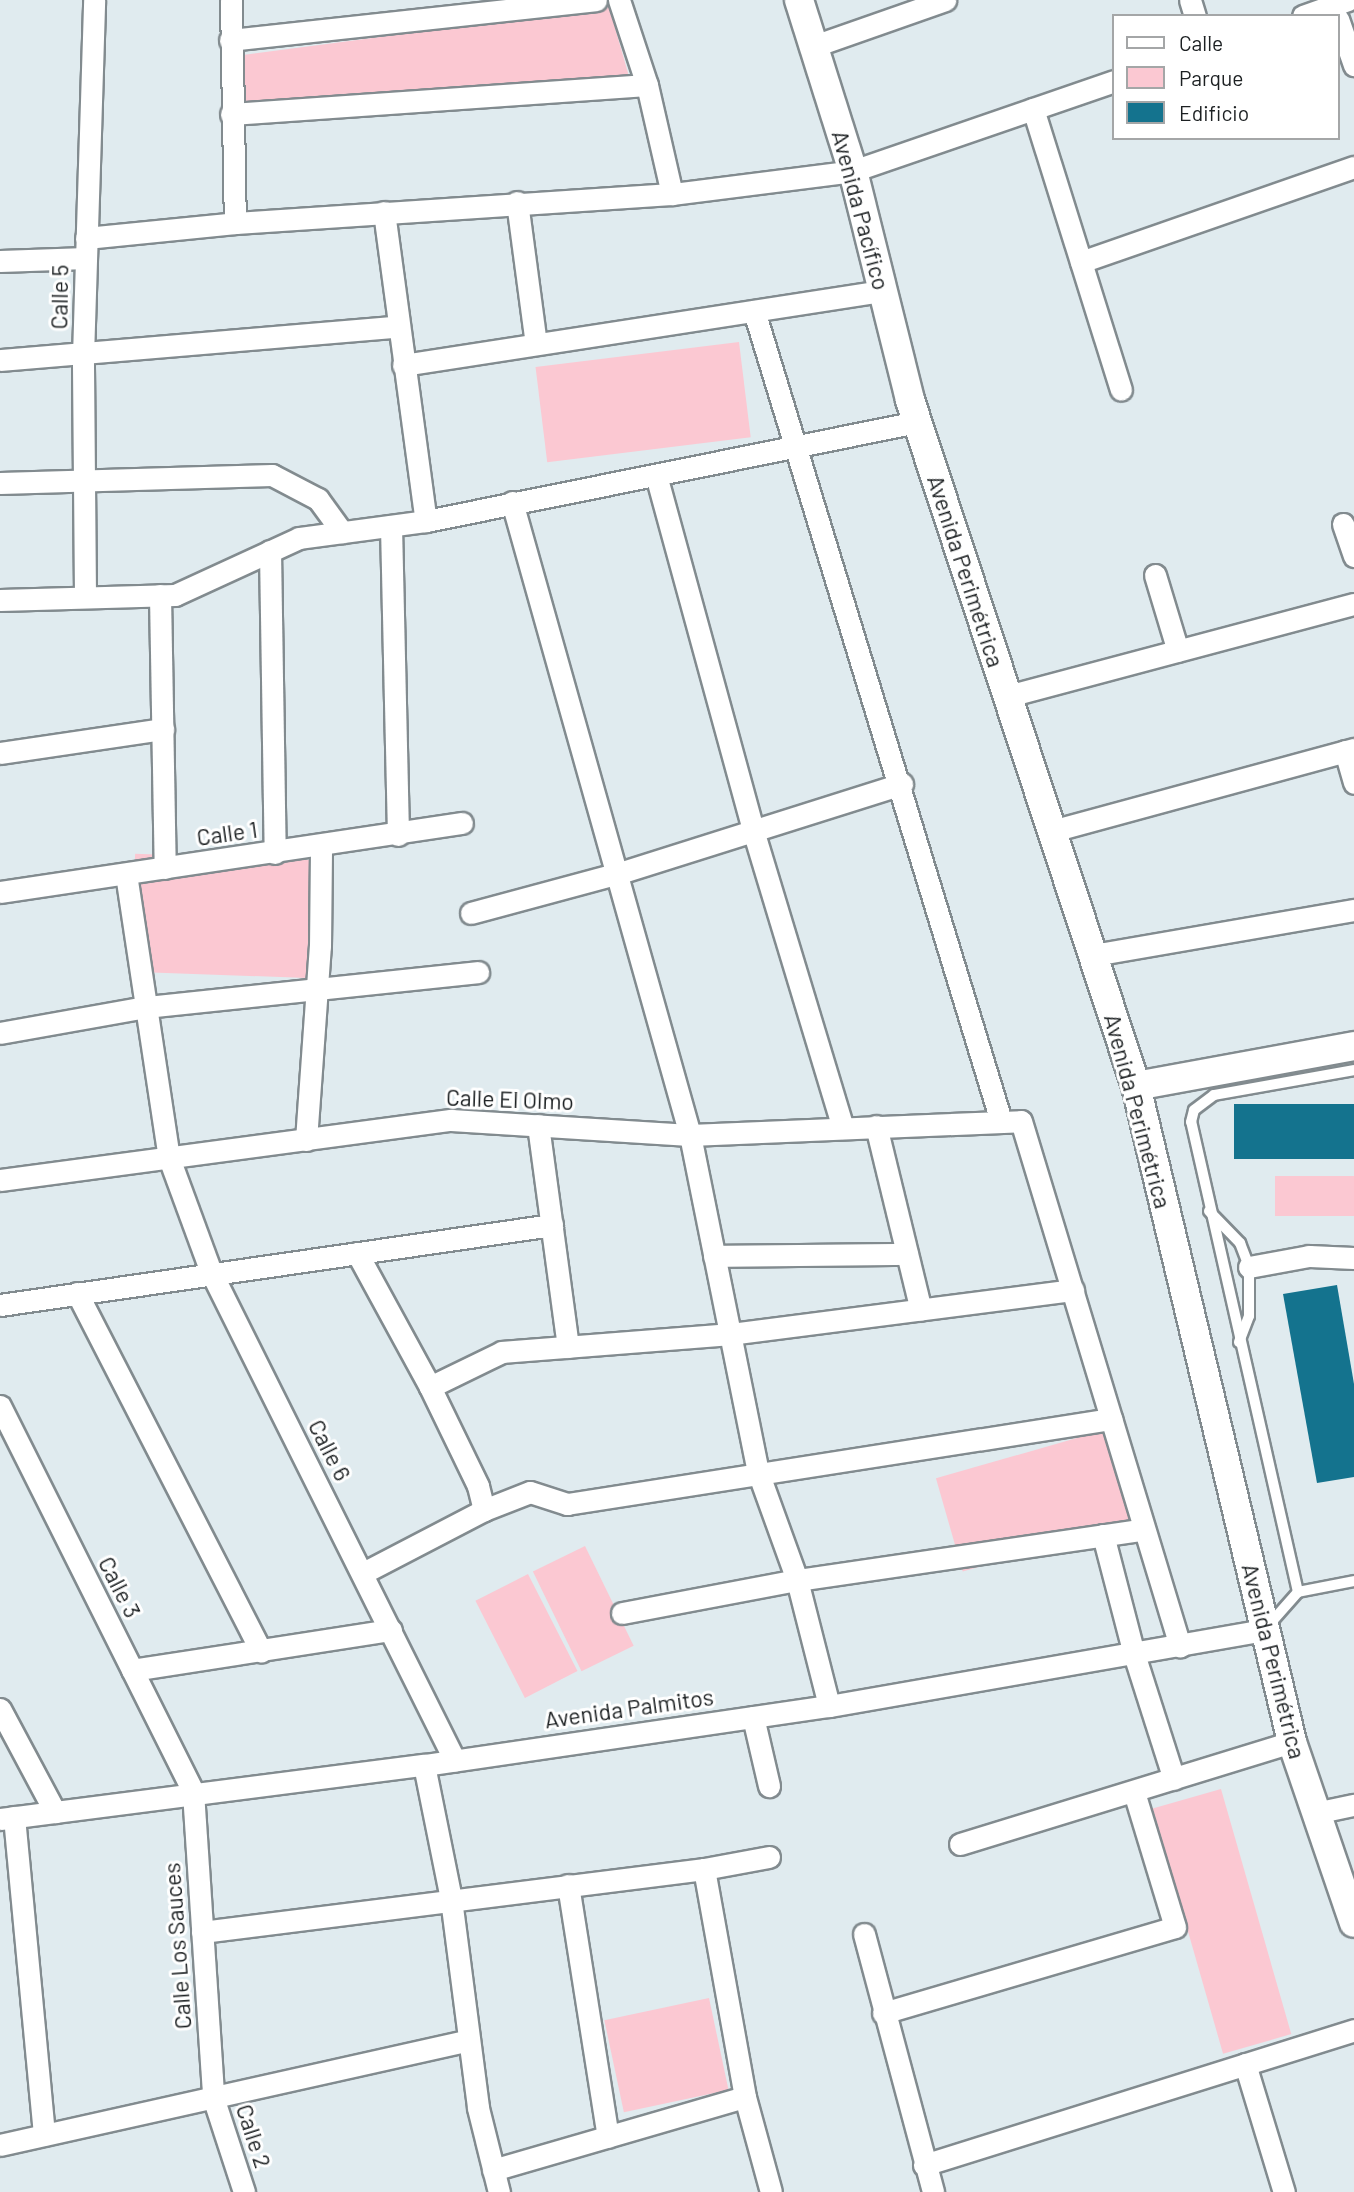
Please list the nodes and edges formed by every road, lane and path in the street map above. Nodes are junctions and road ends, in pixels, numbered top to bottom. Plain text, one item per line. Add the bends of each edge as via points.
1 (94, 0) edge
2 (231, 0) edge
3 (596, 0) edge
4 (619, 0) edge
5 (799, 0) edge
6 (945, 0) edge
7 (1339, 10) edge
8 (1315, 14) edge
9 (230, 40) junction
10 (814, 46) junction
11 (1354, 65) edge
12 (1112, 82) edge
13 (647, 85) junction
14 (1033, 109) junction
15 (231, 114) junction
16 (1354, 167) edge
17 (853, 171) junction
18 (672, 194) junction
19 (517, 202) junction
20 (384, 212) junction
21 (235, 223) junction
22 (86, 248) junction
23 (0, 261) edge
24 (1081, 262) junction
25 (883, 291) junction
26 (754, 311) junction
27 (397, 327) junction
28 (537, 344) junction
29 (83, 356) junction
30 (0, 360) edge
31 (403, 365) junction
32 (1121, 390) dead end
33 (917, 422) junction
34 (799, 448) junction
35 (656, 475) junction
36 (82, 481) junction
37 (0, 483) edge
38 (512, 502) junction
39 (426, 521) junction
40 (1343, 524) dead end
41 (391, 526) junction
42 (342, 532) junction
43 (270, 551) junction
44 (1354, 556) edge
45 (1155, 575) dead end
46 (85, 595) junction
47 (160, 595) junction
48 (0, 600) edge
49 (1353, 609) edge
50 (1178, 651) junction
51 (1007, 696) junction
52 (163, 729) junction
53 (1349, 750) edge
54 (0, 753) edge
55 (1354, 783) edge
56 (902, 784) junction
57 (462, 823) dead end
58 (753, 830) junction
59 (1052, 831) junction
60 (398, 835) junction
61 (321, 846) junction
62 (275, 853) junction
63 (165, 869) junction
64 (126, 874) junction
65 (616, 874) junction
66 (0, 892) edge
67 (1354, 910) edge
68 (471, 913) dead end
69 (1093, 955) junction
70 (478, 972) dead end
71 (317, 988) junction
72 (146, 1007) junction
73 (0, 1032) edge
74 (1354, 1046) edge
75 (1354, 1070) edge
76 (1136, 1086) junction
77 (1011, 1121) junction
78 (538, 1125) junction
79 (876, 1126) junction
80 (843, 1128) junction
81 (690, 1135) junction
82 (306, 1140) junction
83 (169, 1158) junction
84 (0, 1180) edge
85 (1209, 1211) junction
86 (552, 1225) junction
87 (357, 1253) junction
88 (907, 1254) junction
89 (714, 1256) junction
90 (1354, 1258) edge
91 (1249, 1267) junction
92 (211, 1272) junction
93 (1073, 1290) junction
94 (77, 1293) junction
95 (0, 1304) edge
96 (921, 1310) junction
97 (730, 1334) junction
98 (1240, 1342) junction
99 (568, 1347) junction
100 (430, 1387) junction
101 (0, 1406) edge
102 (1111, 1419) junction
103 (758, 1472) junction
104 (484, 1510) junction
105 (1142, 1530) junction
106 (1103, 1535) junction
107 (363, 1573) junction
108 (797, 1580) junction
109 (1354, 1581) edge
110 (1298, 1592) junction
111 (622, 1613) dead end
112 (391, 1630) junction
113 (1264, 1630) junction
114 (1180, 1646) junction
115 (261, 1651) junction
116 (1134, 1654) junction
117 (132, 1670) junction
118 (829, 1706) junction
119 (0, 1709) edge
120 (753, 1717) junction
121 (1292, 1742) junction
122 (455, 1760) junction
123 (424, 1765) junction
124 (1174, 1779) junction
125 (769, 1787) dead end
126 (193, 1792) junction
127 (1134, 1792) junction
128 (1354, 1805) edge
129 (55, 1812) junction
130 (1315, 1812) junction
131 (7, 1818) edge
132 (960, 1844) dead end
133 (769, 1857) dead end
134 (704, 1869) junction
135 (568, 1885) junction
136 (451, 1899) junction
137 (1354, 1923) edge
138 (202, 1932) junction
139 (864, 1934) dead end
140 (883, 2013) junction
141 (1354, 2030) edge
142 (468, 2040) junction
143 (1245, 2064) junction
144 (213, 2097) junction
145 (744, 2097) junction
146 (44, 2135) junction
147 (608, 2137) junction
148 (0, 2145) edge
149 (925, 2165) junction
150 (493, 2170) junction
151 (244, 2192) edge
152 (499, 2192) edge
153 (771, 2192) edge
154 (933, 2192) edge
155 (1284, 2192) edge

1 - 22 street, Calle 5
2 - 9 street
3 - 9 street
4 - 13 street
5 - 10 street, Avenida Pacífico
6 - 10 street
7 - 8 street
7 - 11 street
9 - 15 street
10 - 17 street, Avenida Pacífico
12 - 14 street
13 - 15 street
13 - 18 street
14 - 17 street
14 - 24 street
15 - 21 street
16 - 24 street
17 - 18 street
17 - 25 street, Avenida Pacífico
18 - 19 street
19 - 20 street
19 - 28 street
20 - 21 street
20 - 27 street
21 - 22 street
22 - 23 street
22 - 29 street, Calle 5
24 - 32 street
25 - 26 street
25 - 33 street, Avenida Pacífico
26 - 28 street
26 - 34 street
27 - 29 street
27 - 31 street
28 - 31 street
29 - 30 street
29 - 36 street, Calle 5
31 - 39 street
33 - 34 street
33 - 51 street, Avenida Perimétrica
34 - 35 street
34 - 56 street
35 - 38 street
35 - 58 street
36 - 37 street
36 - 42 street via 272,475 318,499
36 - 46 street, Calle 5
38 - 39 street
38 - 65 street
39 - 41 street
40 - 44 street
41 - 42 street
41 - 60 street
42 - 43 street via 299,538
43 - 47 street via 175,595
43 - 62 street
45 - 50 street
46 - 47 street
46 - 48 street
47 - 52 street
49 - 50 street
50 - 51 street
51 - 59 street, Avenida Perimétrica
52 - 54 street
52 - 63 street
53 - 55 street
53 - 59 street
56 - 58 street
56 - 77 street
57 - 60 street, Calle 1
58 - 65 street
58 - 80 street
59 - 69 street, Avenida Perimétrica
60 - 61 street, Calle 1
61 - 62 street, Calle 1
61 - 71 street
62 - 63 street, Calle 1
63 - 64 street, Calle 1
64 - 66 street, Calle 1
64 - 72 street, Calle 6
65 - 68 street
65 - 81 street
67 - 69 street
69 - 76 street, Avenida Perimétrica
70 - 71 street
71 - 72 street
71 - 82 street
72 - 73 street
72 - 83 street, Calle 6
74 - 76 street
75 - 85 lane via 1203,1100 1191,1122
76 - 113 street, Avenida Perimétrica
77 - 79 street, Calle El Olmo
77 - 93 street
78 - 81 street, Calle El Olmo
78 - 82 street, Calle El Olmo via 451,1119
78 - 86 street
79 - 80 street, Calle El Olmo
79 - 88 street
80 - 81 street, Calle El Olmo
81 - 89 street
82 - 83 street, Calle El Olmo
83 - 84 street, Calle El Olmo
83 - 92 street, Calle 6
85 - 91 lane via 1240,1243
85 - 98 lane
86 - 87 street
86 - 99 street
87 - 92 street
87 - 100 street
88 - 89 street
88 - 96 street
89 - 97 street
90 - 91 street via 1309,1256
91 - 98 lane via 1249,1316
92 - 94 street
92 - 107 street, Calle 6
93 - 96 street
93 - 102 street
94 - 95 street
94 - 115 street
96 - 97 street
97 - 99 street
97 - 103 street
98 - 110 lane
99 - 100 street via 502,1352
100 - 104 street via 478,1486
101 - 117 street, Calle 3
102 - 103 street
102 - 105 street
103 - 104 street via 567,1504 530,1492
103 - 108 street
104 - 107 street
105 - 106 street
105 - 114 street
106 - 108 street
106 - 116 street
107 - 112 street, Calle 6
108 - 111 street
108 - 118 street
109 - 110 lane
110 - 113 lane
112 - 115 street
112 - 122 street, Calle 6
113 - 114 street, Avenida Palmitos
113 - 121 street, Avenida Perimétrica
114 - 116 street, Avenida Palmitos
115 - 117 street
116 - 118 street, Avenida Palmitos
116 - 124 street
117 - 126 street, Calle 3
118 - 120 street, Avenida Palmitos
119 - 129 street
120 - 122 street, Avenida Palmitos
120 - 125 street
121 - 124 street
121 - 130 street, Avenida Perimétrica
122 - 123 street, Avenida Palmitos
123 - 126 street, Avenida Palmitos
123 - 136 street
124 - 127 street
126 - 129 street, Avenida Palmitos
126 - 138 street, Calle Los Sauces
127 - 132 street
127 - 140 street via 1175,1927
128 - 130 street
129 - 131 street, Avenida Palmitos
130 - 137 street, Avenida Perimétrica
131 - 146 street
133 - 134 street
134 - 135 street
134 - 145 street
135 - 136 street
135 - 147 street
136 - 138 street
136 - 142 street
138 - 144 street, Calle Los Sauces
139 - 140 street
140 - 149 street
141 - 143 street
142 - 144 street
142 - 150 street
143 - 149 street
143 - 155 street
144 - 146 street
144 - 151 street, Calle 2
145 - 147 street
145 - 153 street
146 - 148 street
147 - 150 street
149 - 154 street
150 - 152 street

